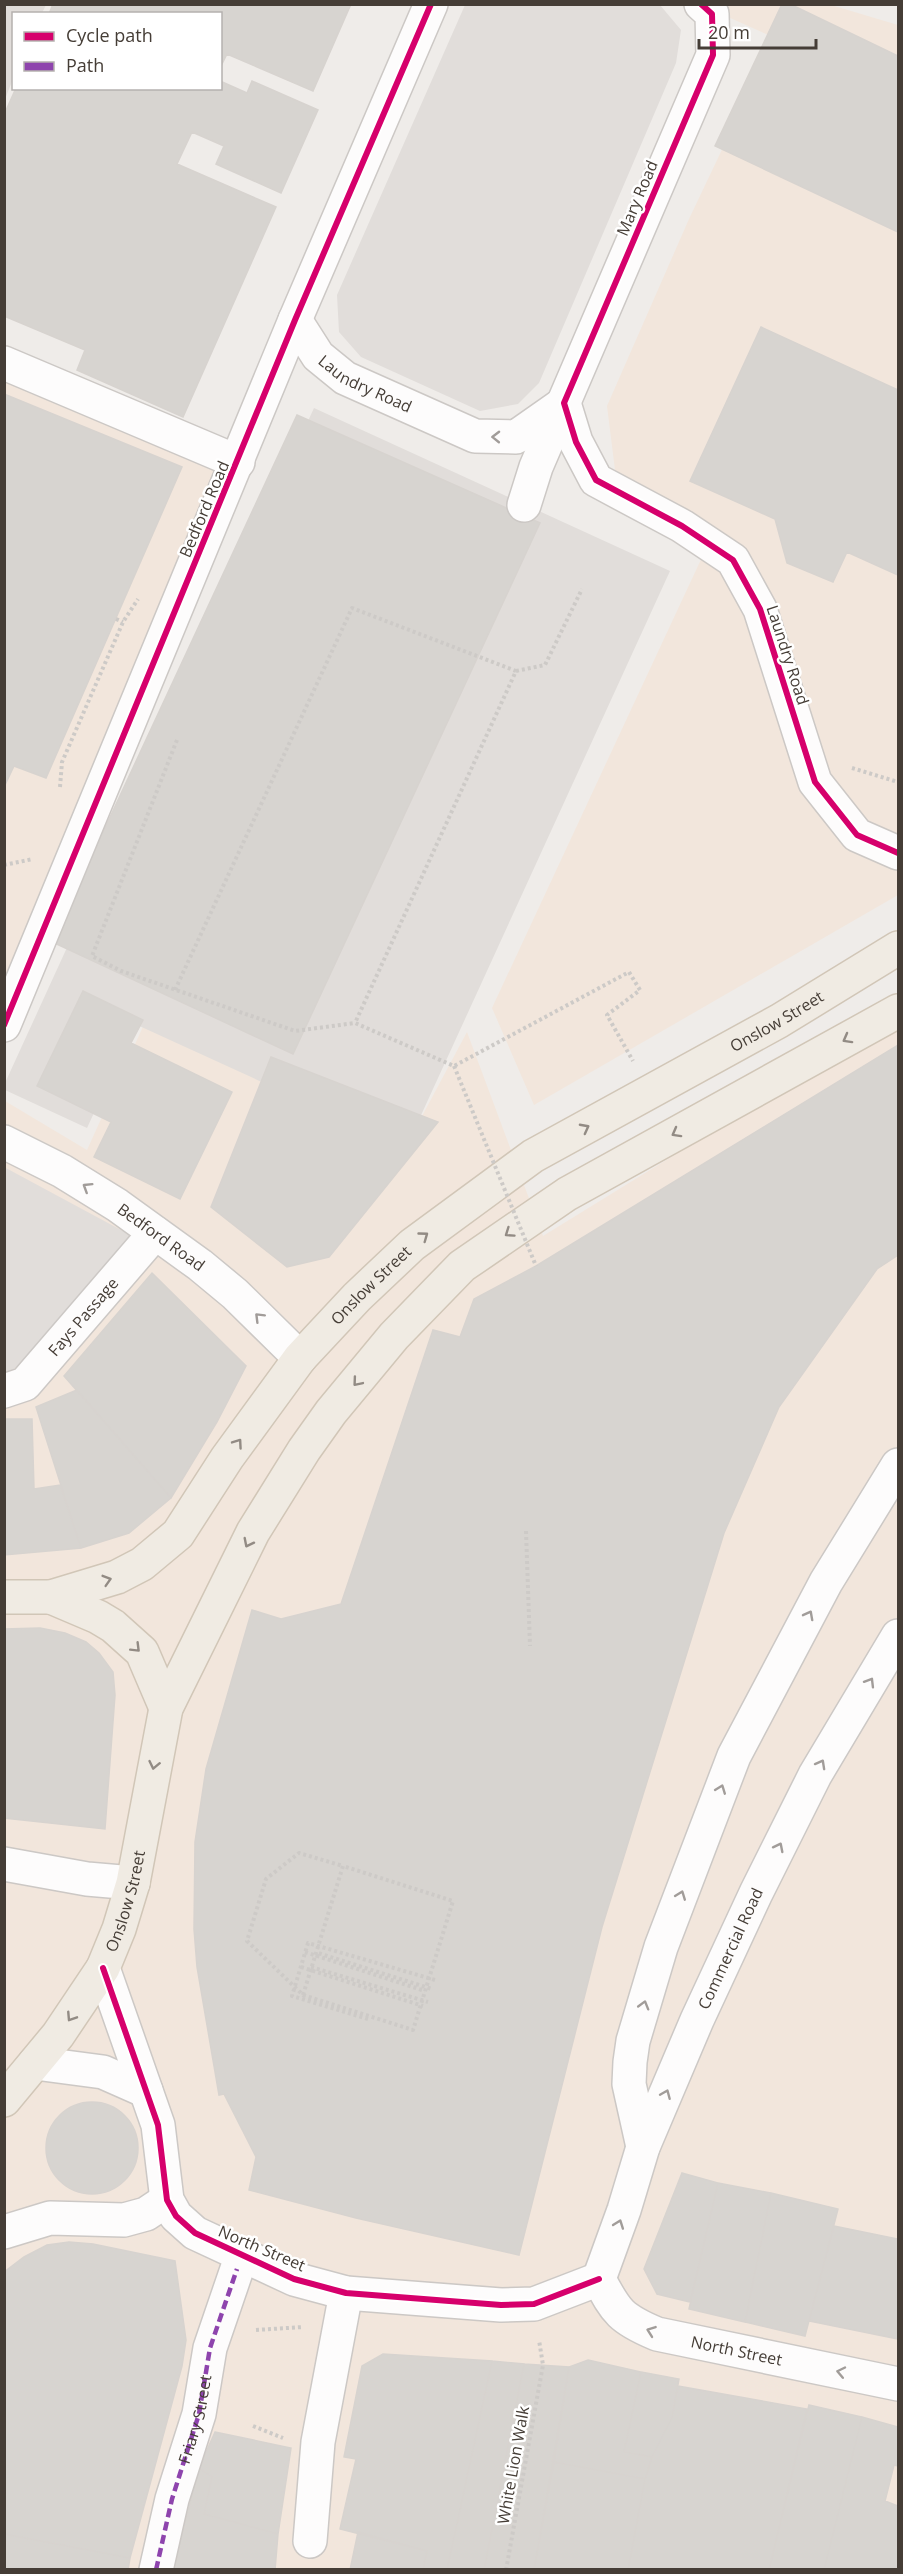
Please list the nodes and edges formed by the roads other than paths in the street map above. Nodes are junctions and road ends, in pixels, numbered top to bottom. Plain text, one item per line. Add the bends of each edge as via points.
1 (432, 4) edge
2 (701, 4) edge
3 (295, 320) junction
4 (4, 363) edge
5 (564, 403) junction
6 (238, 462) junction
7 (524, 504) dead end
8 (898, 854) edge
9 (898, 948) edge
10 (898, 1011) edge
11 (4, 1024) edge
12 (4, 1142) edge
13 (155, 1233) junction
14 (300, 1358) junction
15 (4, 1391) edge
16 (898, 1465) edge
17 (4, 1598) edge
18 (51, 1598) junction
19 (898, 1636) edge
20 (166, 1708) junction
21 (4, 1864) edge
22 (133, 1883) junction
23 (103, 1968) junction
24 (35, 2063) junction
25 (146, 2091) junction
26 (4, 2100) edge
27 (643, 2148) junction
28 (167, 2200) junction
29 (4, 2232) edge
30 (237, 2269) dead end
31 (599, 2279) junction
32 (346, 2293) junction
33 (898, 2384) edge
34 (310, 2541) dead end
35 (156, 2570) edge

1 - 3 street, Bedford Road
2 - 5 street, Mary Road via 712,14 713,55
5 -> 3 street, Laundry Road via 516,437 475,436 345,378 318,356
3 - 6 street, Bedford Road
4 - 6 street
5 - 7 street, Mary Road
5 - 8 street, Laundry Road via 576,442 596,480 682,526 733,560 760,609 815,782 858,835
6 - 11 street, Bedford Road
14 -> 9 main road, Onslow Street via 411,1245 533,1156 779,1021
10 -> 20 main road, Onslow Street via 567,1194 462,1266 394,1336 304,1450 253,1532
13 -> 12 street, Bedford Road via 62,1171
14 -> 13 street, Bedford Road via 235,1294
13 - 15 street, Fays Passage via 25,1384
18 -> 14 main road, Onslow Street via 117,1577 142,1564 178,1534 227,1458
27 -> 16 street via 629,2085 630,2062 661,1947 734,1756 826,1582
17 - 18 main road
18 -> 20 main road via 98,1617 141,1652
27 -> 19 street, Commercial Road via 756,1893 835,1739
20 -> 22 main road, Onslow Street
21 - 22 street
22 - 23 main road, Onslow Street
23 -> 24 main road, Onslow Street
23 - 25 street
24 - 25 street via 103,2072
24 - 26 main road, Onslow Street
25 - 28 street via 160,2139
31 -> 27 street, Commercial Road
28 - 29 street via 146,2214 124,2220 50,2218
28 - 32 street, North Street via 176,2216 195,2233 294,2278
30 - 35 street, Friary Street via 210,2348 199,2415 172,2499
31 - 32 street, North Street via 534,2304
33 -> 31 street, North Street via 657,2334 632,2324 614,2308
32 - 34 street via 318,2442

